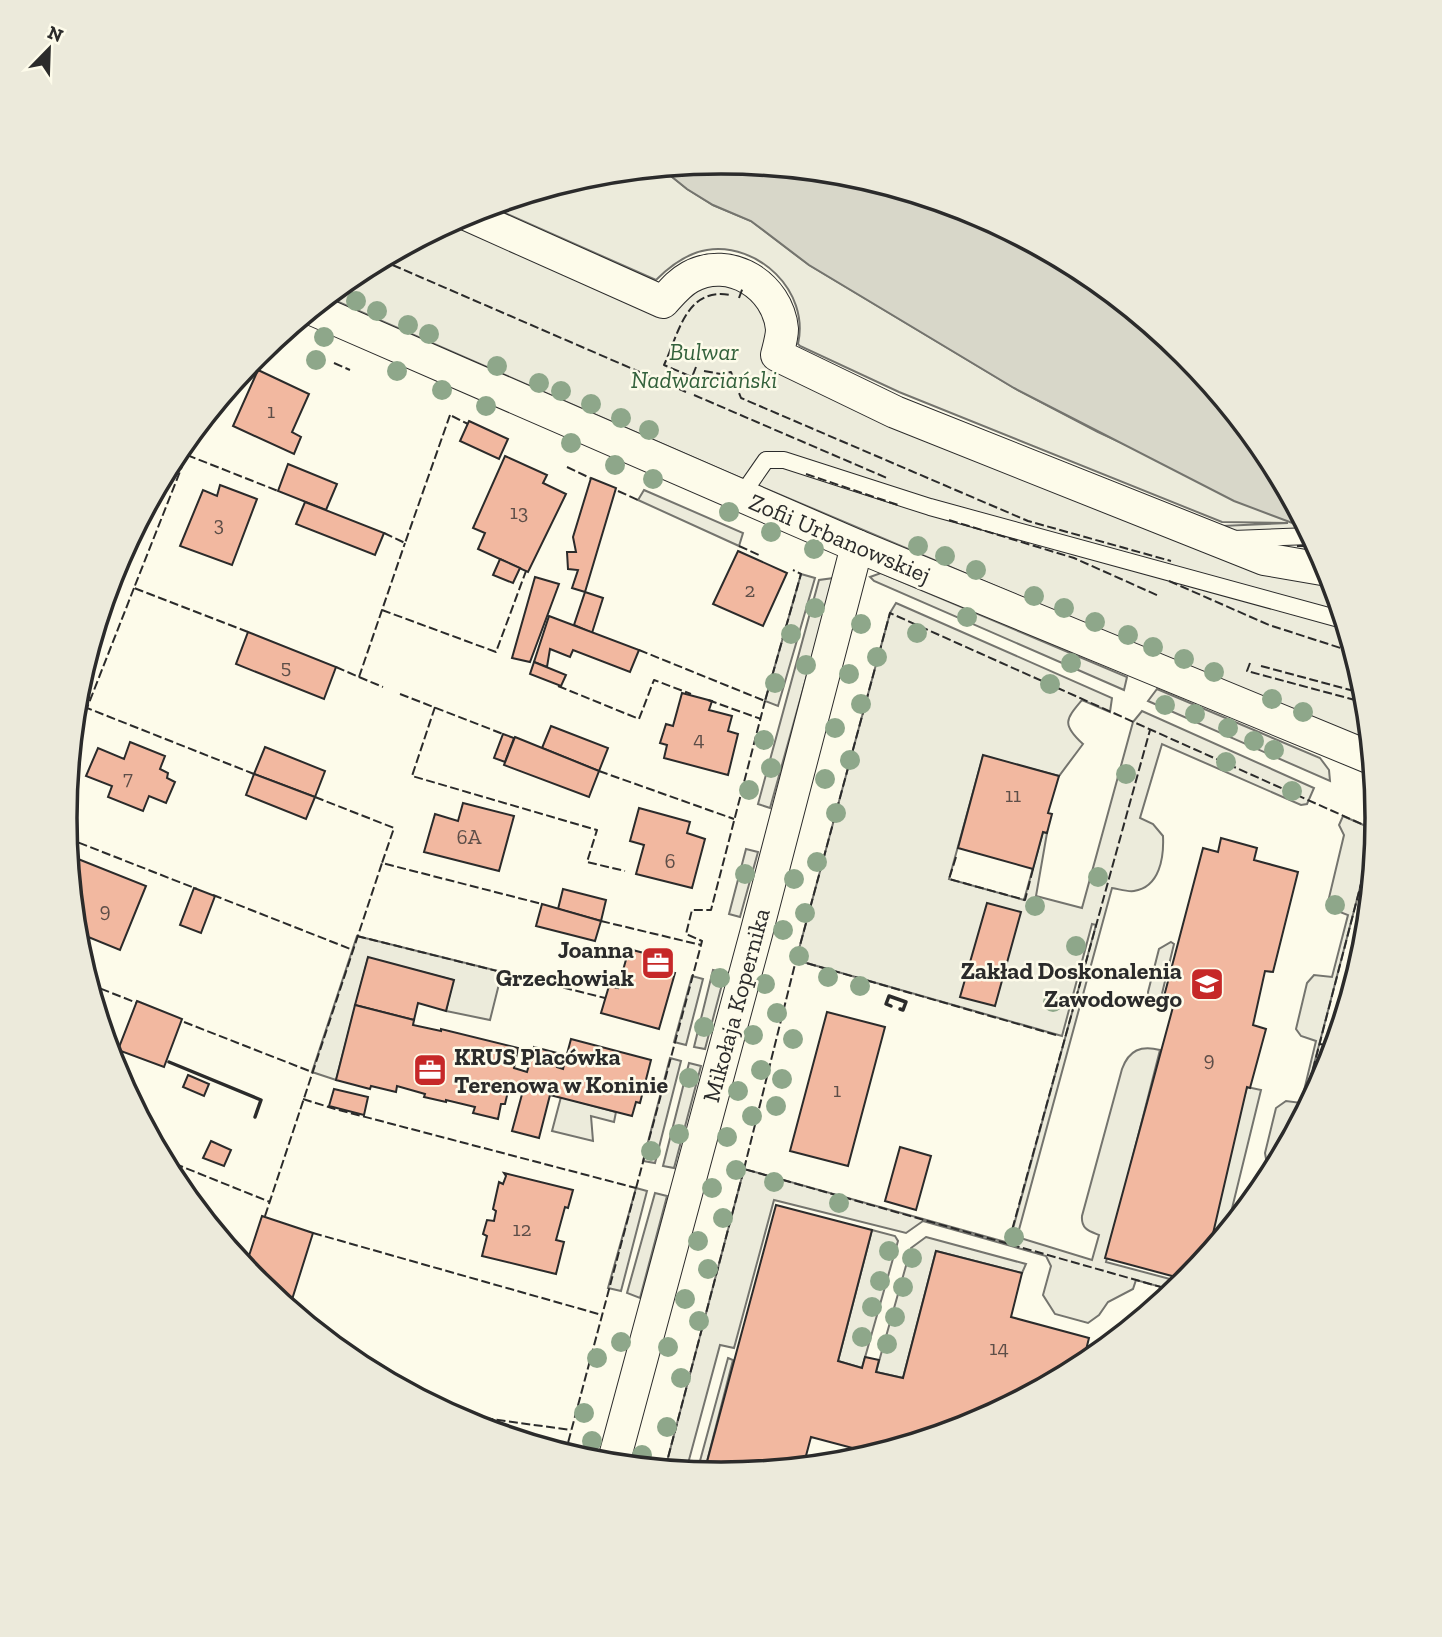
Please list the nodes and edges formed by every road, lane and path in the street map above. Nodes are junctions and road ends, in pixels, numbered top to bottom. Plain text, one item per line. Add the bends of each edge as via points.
1 (482, 221) edge
2 (322, 313) edge
3 (741, 495) junction
4 (1300, 536) edge
5 (1213, 539) junction
6 (857, 546) junction
7 (1314, 568) edge
8 (1333, 617) edge
9 (1361, 754) edge
10 (616, 1453) edge

1 - 5 street via 663,302 677,285 694,275 724,269 748,276 770,295 779,314 782,332 777,355 895,412
2 - 3 street, Zofii Urbanowskiej
3 - 6 street, Zofii Urbanowskiej
3 - 8 lane via 766,460 784,460 930,507
4 - 5 lane
5 - 7 street via 1264,559
6 - 9 street, Zofii Urbanowskiej
6 - 10 street, Mikołaja Kopernika

